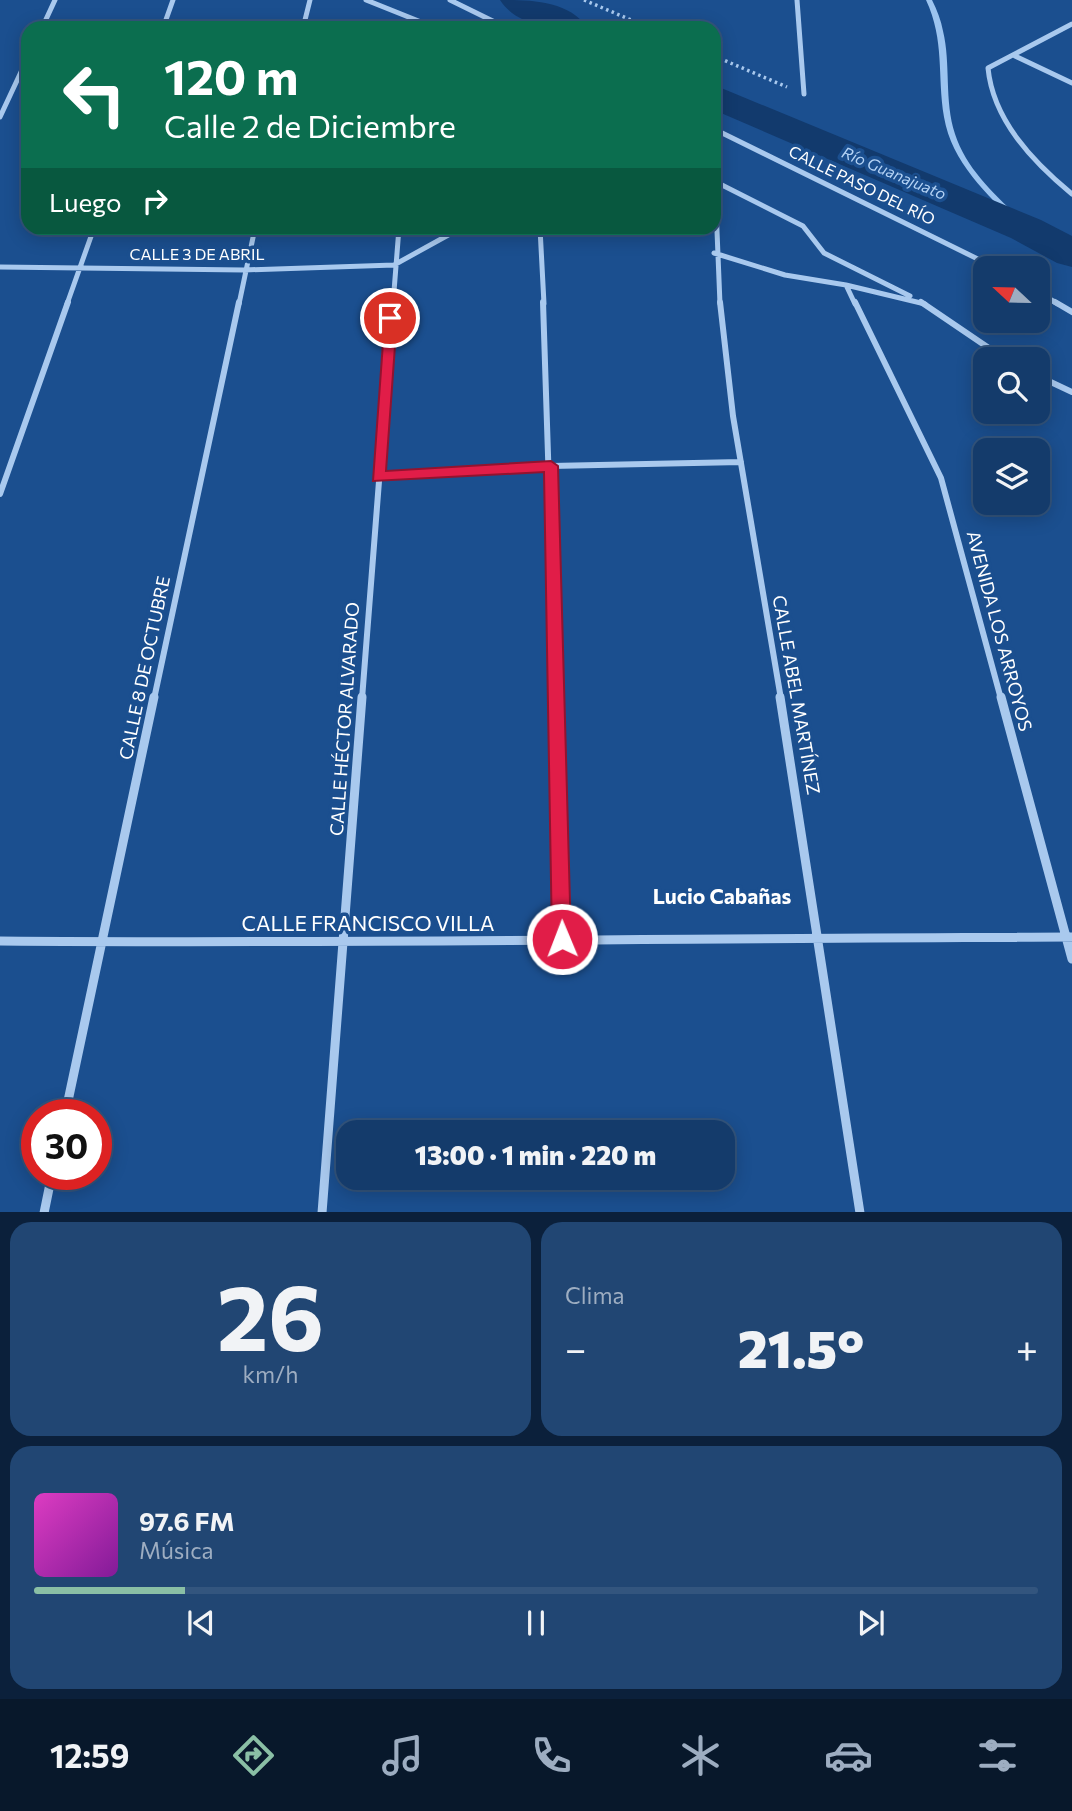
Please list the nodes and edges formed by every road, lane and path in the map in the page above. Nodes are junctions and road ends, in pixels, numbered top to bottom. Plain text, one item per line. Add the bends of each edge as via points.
1 (55, 0) edge
2 (173, 0) edge
3 (310, 0) edge
4 (366, 0) edge
5 (450, 0) edge
6 (584, 0) edge
7 (797, 0) edge
8 (44, 21) edge
9 (166, 21) edge
10 (305, 21) edge
11 (418, 21) edge
12 (493, 21) edge
13 (634, 21) edge
14 (1072, 24) edge
15 (1016, 56) junction
16 (721, 59) edge
17 (21, 72) edge
18 (1072, 83) edge
19 (804, 94) joint
20 (0, 117) edge
21 (721, 132) edge
22 (721, 184) edge
23 (1072, 194) edge
24 (92, 235) edge
25 (253, 235) edge
26 (398, 235) edge
27 (448, 235) edge
28 (540, 235) edge
29 (714, 235) edge
30 (714, 253) junction
31 (973, 257) edge
32 (394, 265) junction
33 (0, 267) edge
34 (80, 268) junction
35 (244, 270) junction
36 (846, 285) junction
37 (1050, 299) edge
38 (924, 303) junction
39 (1072, 312) edge
40 (988, 347) edge
41 (1050, 382) edge
42 (1072, 392) edge
43 (741, 461) junction
44 (551, 466) junction
45 (379, 477) junction
46 (0, 494) edge
47 (821, 938) junction
48 (1069, 938) edge
49 (562, 939) junction
50 (103, 940) junction
51 (0, 941) edge
52 (344, 944) junction
53 (1072, 959) edge
54 (68, 1099) edge
55 (49, 1190) edge
56 (44, 1212) edge
57 (322, 1212) edge
58 (860, 1212) edge

1 - 8 street
2 - 9 street
3 - 10 street
4 - 11 street
5 - 12 street
6 - 13 path
7 - 19 street
14 - 15 street
15 - 18 street
15 - 23 street via 988,68 992,96 1053,180
16 - 19 path
17 - 20 street
21 - 31 street, CALLE PASO DEL RÍO
22 - 38 street via 803,226 824,253 852,270
24 - 34 street
25 - 35 street, CALLE 8 DE OCTUBRE
26 - 32 street, CALLE HÉCTOR ALVARADO
27 - 32 street
28 - 44 street
29 - 30 street, CALLE ABEL MARTÍNEZ
30 - 36 street via 785,275
30 - 43 street, CALLE ABEL MARTÍNEZ
32 - 35 street, CALLE 3 DE ABRIL
32 - 45 street, CALLE HÉCTOR ALVARADO
33 - 34 street, CALLE 3 DE ABRIL
34 - 35 street, CALLE 3 DE ABRIL
34 - 46 street
35 - 50 street, CALLE 8 DE OCTUBRE
36 - 38 street
36 - 48 street, AVENIDA LOS ARROYOS via 941,478
37 - 39 street
38 - 40 street
41 - 42 street
43 - 44 street
43 - 47 street, CALLE ABEL MARTÍNEZ
44 - 45 street
44 - 49 street
45 - 52 street, CALLE HÉCTOR ALVARADO
47 - 48 street, CALLE FRANCISCO VILLA
47 - 49 street, CALLE FRANCISCO VILLA
47 - 58 street, CALLE ABEL MARTÍNEZ
48 - 53 street, AVENIDA LOS ARROYOS
49 - 52 street, CALLE FRANCISCO VILLA
50 - 51 street, CALLE FRANCISCO VILLA
50 - 52 street, CALLE FRANCISCO VILLA
50 - 54 street, CALLE 8 DE OCTUBRE
52 - 57 street, CALLE HÉCTOR ALVARADO
55 - 56 street

